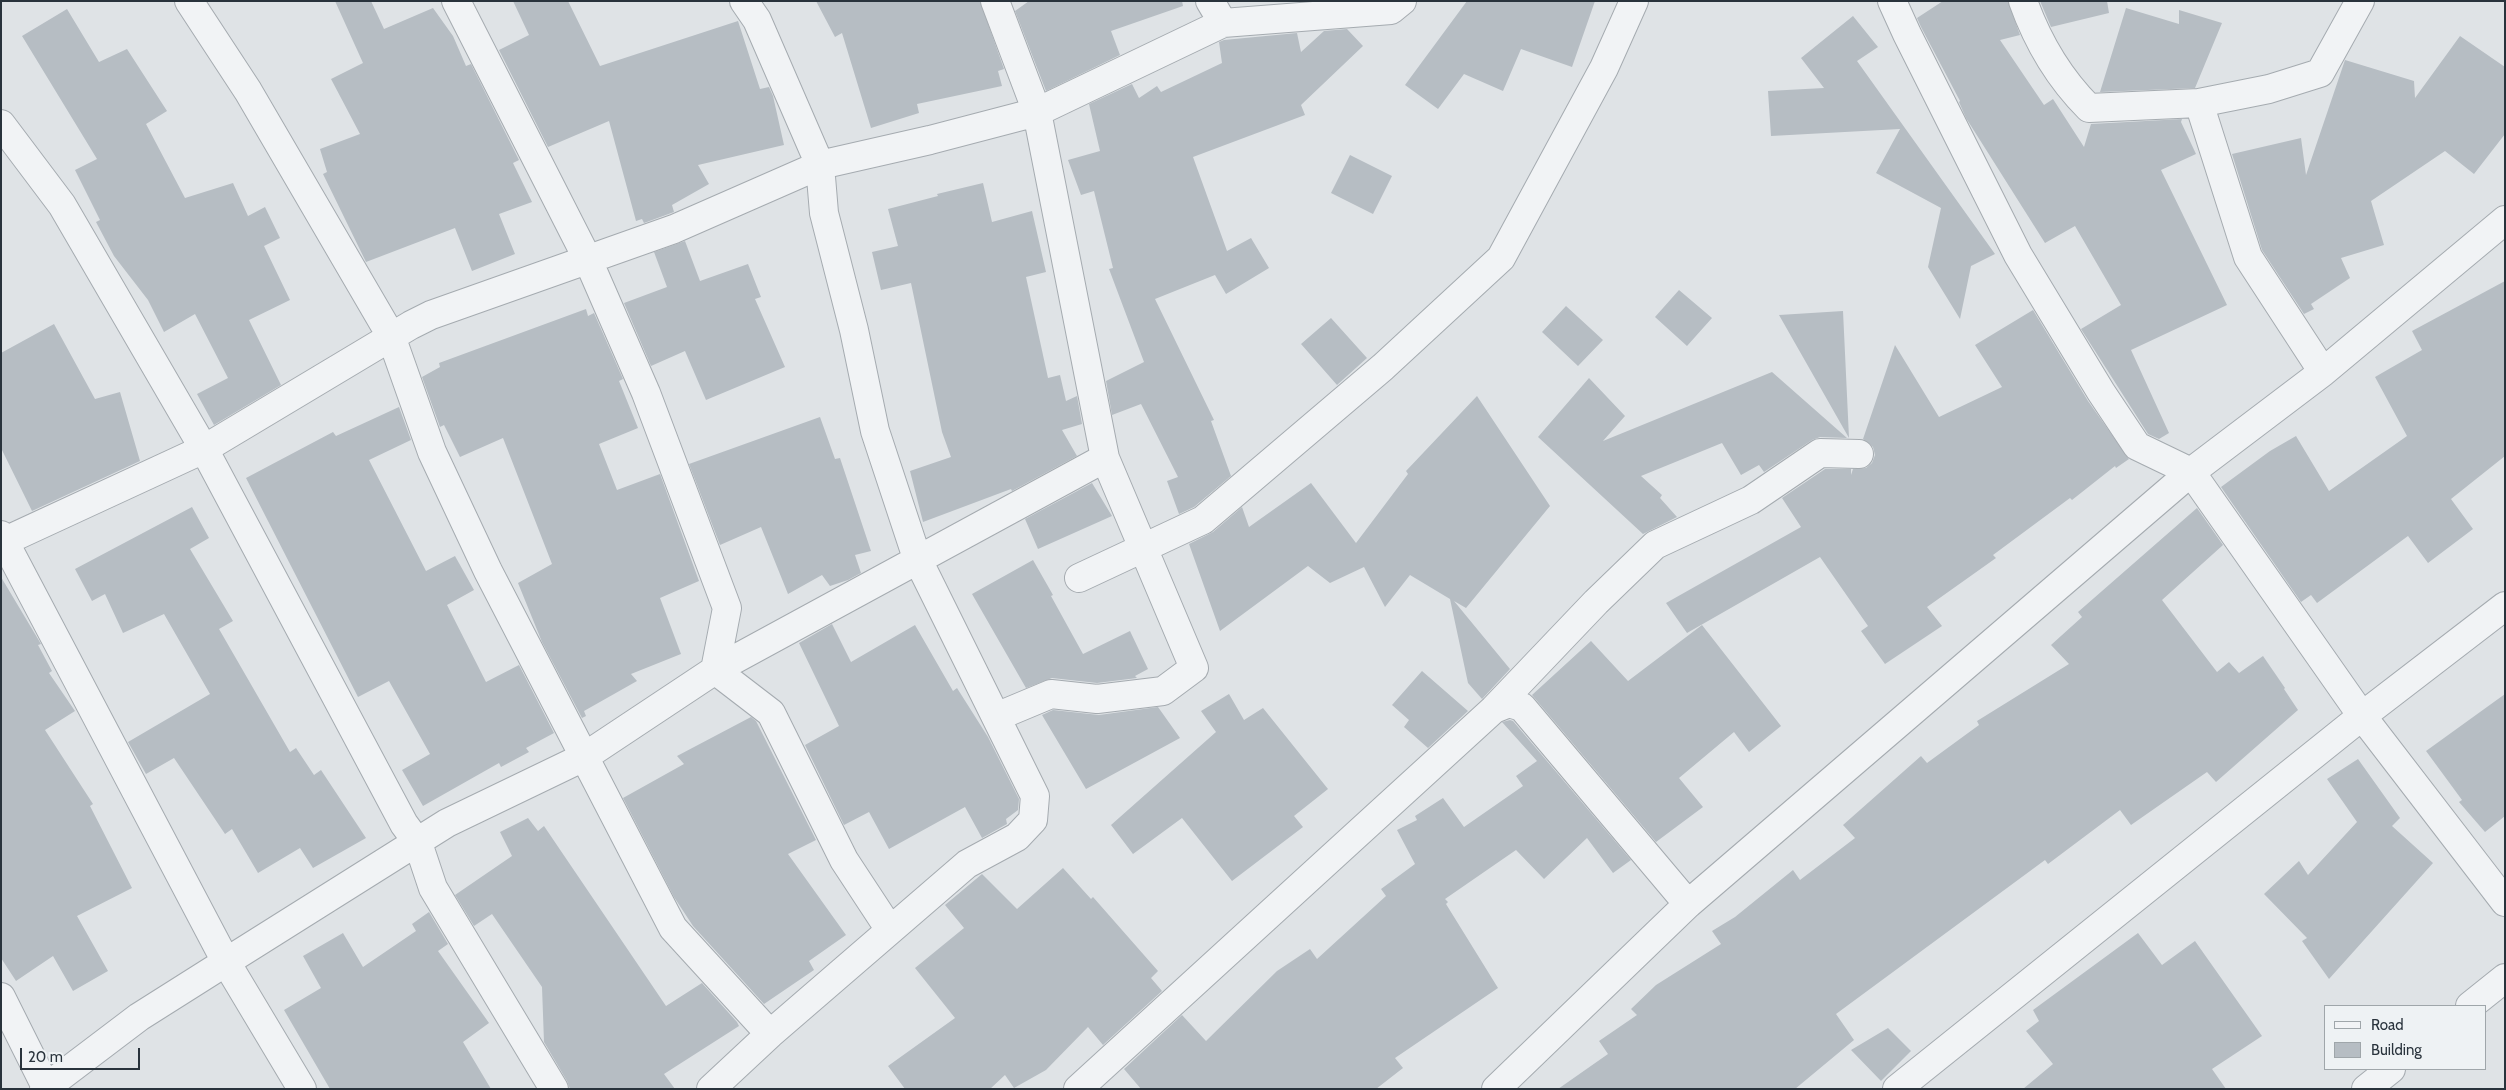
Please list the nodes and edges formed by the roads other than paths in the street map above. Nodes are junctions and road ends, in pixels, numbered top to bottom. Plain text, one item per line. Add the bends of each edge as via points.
1 (189, 1) edge
2 (456, 1) edge
3 (744, 1) edge
4 (995, 1) edge
5 (1402, 1) edge
6 (1634, 1) edge
7 (1892, 1) edge
8 (2023, 1) edge
9 (2360, 1) edge
10 (1216, 12) edge
11 (2199, 103) junction
12 (1037, 112) junction
13 (1, 124) edge
14 (820, 165) junction
15 (2505, 220) edge
16 (588, 260) junction
17 (392, 336) junction
18 (2323, 372) junction
19 (204, 449) junction
20 (1859, 454) dead end
21 (1105, 458) junction
22 (2191, 472) junction
23 (3, 538) edge
24 (1144, 548) junction
25 (917, 558) junction
26 (1079, 578) dead end
27 (2505, 606) edge
28 (715, 670) junction
29 (1494, 709) junction
30 (2362, 716) junction
31 (996, 717) junction
32 (584, 757) junction
33 (418, 843) junction
34 (2505, 902) edge
35 (1688, 904) junction
36 (890, 930) junction
37 (226, 962) junction
38 (2505, 978) edge
39 (1, 996) edge
40 (2471, 1005) edge
41 (770, 1034) junction
42 (2390, 1070) edge
43 (46, 1088) edge
44 (302, 1089) edge
45 (554, 1089) edge
46 (711, 1089) edge
47 (1078, 1089) edge
48 (1496, 1089) edge
49 (1897, 1089) edge
50 (2366, 1089) edge

1 - 17 street via 248,91
2 - 16 street
3 - 14 street via 757,20
4 - 12 street
5 - 10 street via 1391,10
6 - 24 street via 1604,68 1500,258 1383,367 1203,520
7 - 22 street via 2018,255 2101,392 2138,446
8 - 11 street via 2041,46 2068,87 2089,108
9 - 11 street via 2320,73
10 - 12 street
11 - 18 street via 2248,257
12 - 14 street
12 - 21 street
13 - 19 street via 62,205
14 - 16 street via 674,229
14 - 25 street via 824,213 854,330 875,431
15 - 18 street
16 - 17 street via 431,315
16 - 28 street via 646,393 727,608
17 - 19 street
17 - 32 street via 432,452 488,571
18 - 22 street
19 - 23 street
19 - 33 street via 404,824
20 - 29 street via 1820,453 1751,500 1655,545
21 - 24 street
21 - 25 street
22 - 30 street
22 - 35 street
23 - 37 street
24 - 26 street
24 - 31 street via 1194,668 1163,691 1097,699 1051,694
25 - 28 street
25 - 31 street
27 - 30 street
28 - 32 street
28 - 36 street via 771,713 844,860
29 - 35 street via 1509,703 1522,707
29 - 47 street
30 - 34 street
30 - 49 street
31 - 36 street via 1035,796 1032,820 1017,837 967,864
32 - 33 street via 447,824
32 - 41 street via 673,928
33 - 37 street
33 - 45 street via 433,888
35 - 48 street
36 - 41 street
37 - 43 street via 140,1017
37 - 44 street
38 - 40 street
39 - 43 street
41 - 46 street
42 - 50 street

